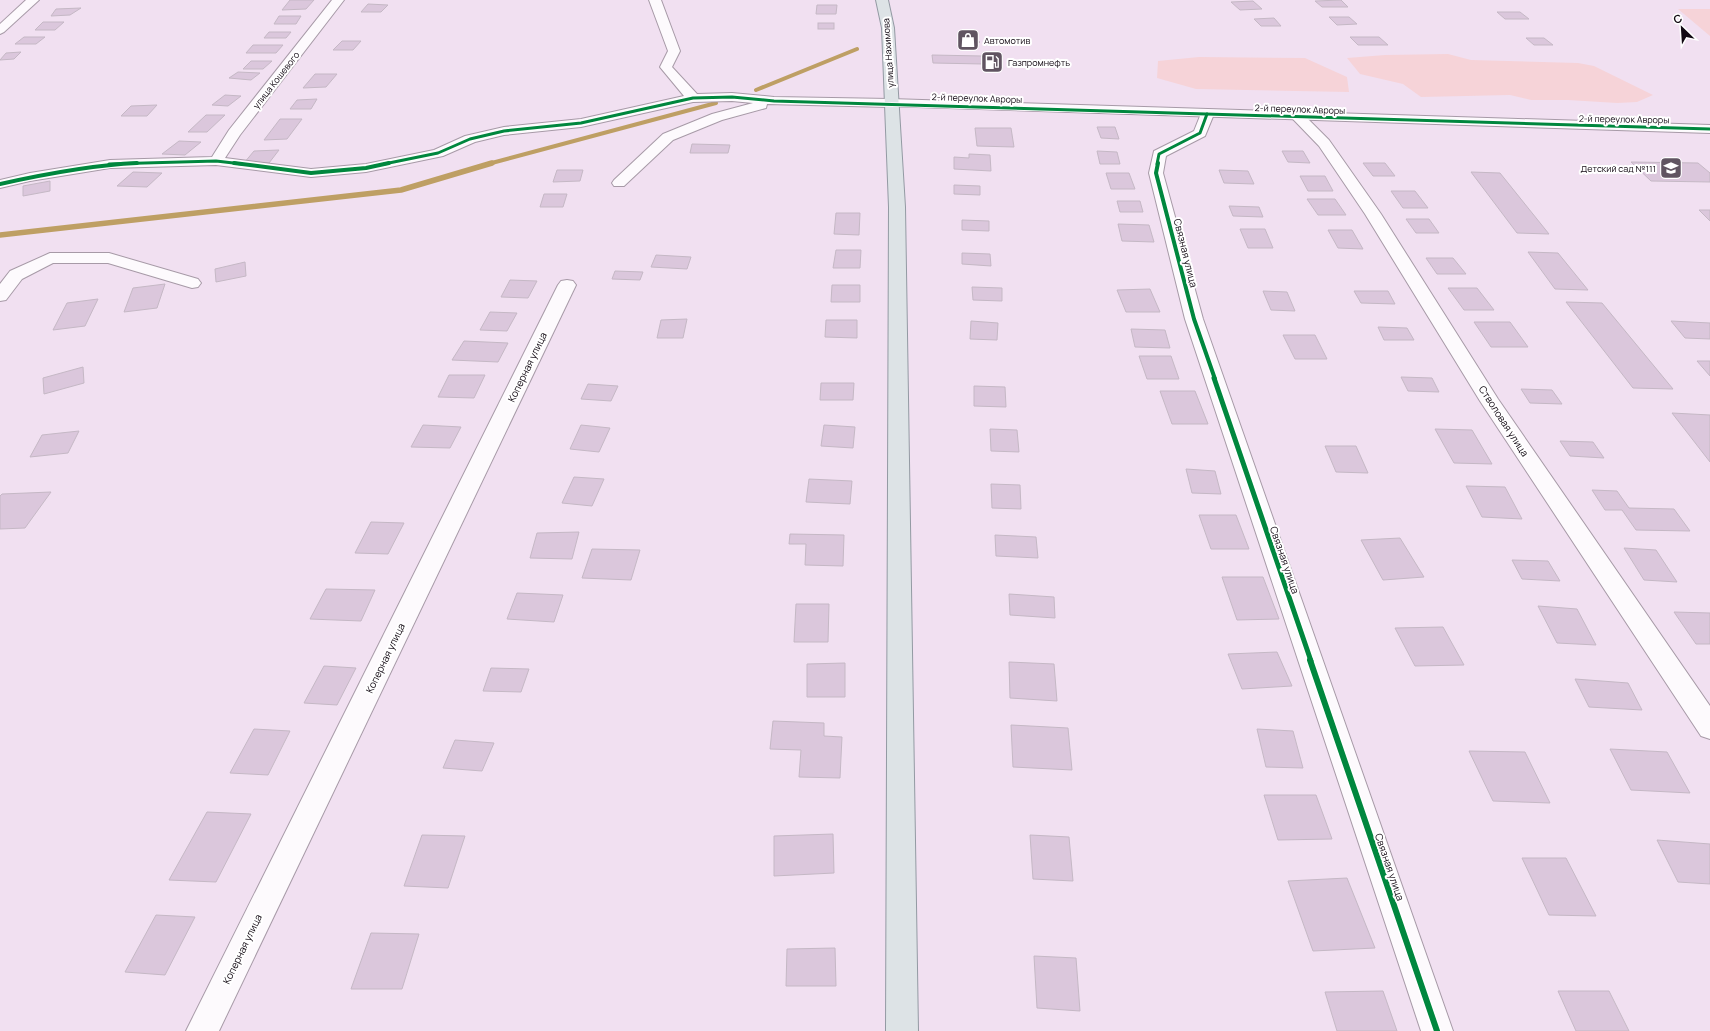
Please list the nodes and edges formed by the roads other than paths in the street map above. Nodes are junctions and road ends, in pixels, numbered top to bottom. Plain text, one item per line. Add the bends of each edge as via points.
1 (33, 0) edge
2 (338, 0) edge
3 (655, 0) edge
4 (882, 0) edge
5 (0, 30) edge
6 (693, 98) junction
7 (774, 101) junction
8 (890, 103) junction
9 (1207, 114) junction
10 (1297, 116) junction
11 (1710, 129) edge
12 (216, 162) junction
13 (619, 182) dead end
14 (0, 184) edge
15 (192, 283) dead end
16 (567, 285) dead end
17 (0, 296) edge
18 (1710, 728) edge
19 (202, 1031) edge
20 (902, 1031) edge
21 (1437, 1031) edge

1 - 5 street
2 - 12 street, улица Кошевого via 234,133
3 - 6 street via 674,51 666,67
4 - 8 main road, улица Нахимова via 888,28
6 - 7 street via 732,97
6 - 12 street via 581,122 504,131 470,139 438,153 366,168 311,173
7 - 8 street, 2-й переулок Авроры
7 - 13 street via 717,117 668,137
8 - 9 street, 2-й переулок Авроры
8 - 20 main road, улица Нахимова via 897,215
9 - 10 street, 2-й переулок Авроры
9 - 21 street, Связная улица via 1200,133 1159,154 1156,173 1194,320
10 - 11 street, 2-й переулок Авроры
10 - 18 street, Стволовая улица via 1324,143 1373,214 1490,401
12 - 14 street via 110,164
15 - 17 street via 109,258 50,258 16,274
16 - 19 street, Коперная улица

